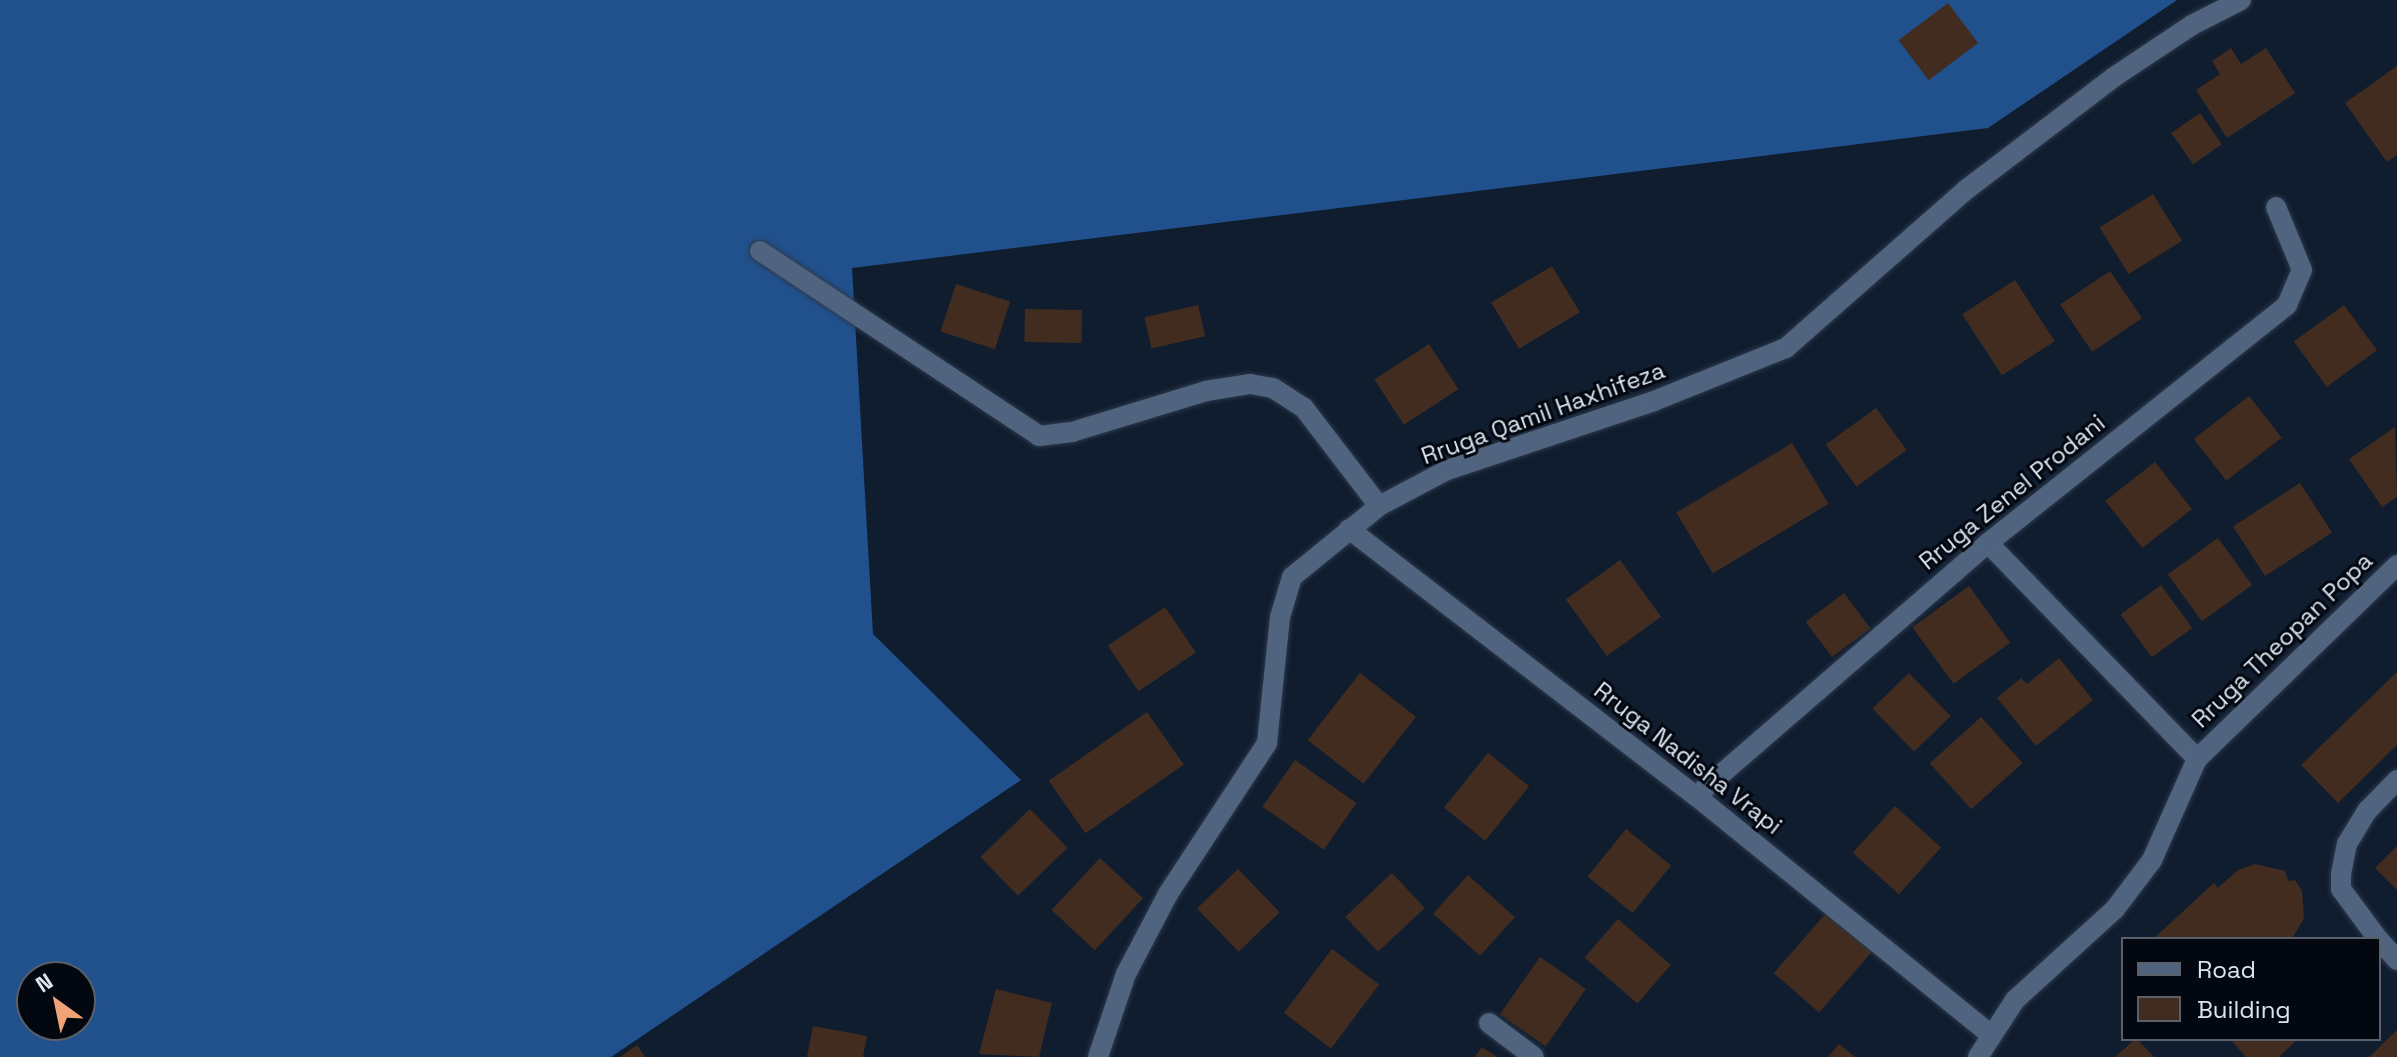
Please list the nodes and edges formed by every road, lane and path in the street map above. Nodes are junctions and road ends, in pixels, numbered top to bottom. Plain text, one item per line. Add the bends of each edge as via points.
1 (2241, 0) edge
2 (2276, 207) dead end
3 (760, 251) dead end
4 (1379, 506) junction
5 (1349, 529) junction
6 (1988, 543) junction
7 (2397, 565) edge
8 (2197, 759) junction
9 (2397, 780) edge
10 (1696, 796) junction
11 (2376, 937) edge
12 (2381, 943) edge
13 (2397, 960) edge
14 (1489, 1023) dead end
15 (1990, 1034) junction
16 (1098, 1057) edge
17 (1534, 1057) edge
18 (1978, 1057) edge

1 - 4 street, Rruga Qamil Haxhifeza via 2192,25 2114,77 1967,189 1786,348 1696,386 1447,470
2 - 6 street, Rruga Zenel Prodani via 2302,270 2287,305
3 - 4 street via 1039,436 1072,432 1206,391 1250,384 1273,388 1304,408
4 - 5 street, Rruga Qamil Haxhifeza
5 - 10 street, Rruga Nadisha Vrapi
5 - 16 street, Rruga Qamil Haxhifeza via 1292,577 1280,617 1267,743 1168,894 1126,974
6 - 8 street
6 - 10 street, Rruga Zenel Prodani
7 - 8 street, Rruga Theopan Popa
8 - 15 street, Rruga Theopan Popa via 2152,860 2128,891 2015,1000
9 - 11 street via 2367,811 2347,844 2341,874 2341,889
10 - 15 street, Rruga Nadisha Vrapi
12 - 13 street
14 - 17 street
15 - 18 street, Rruga Theopan Popa

